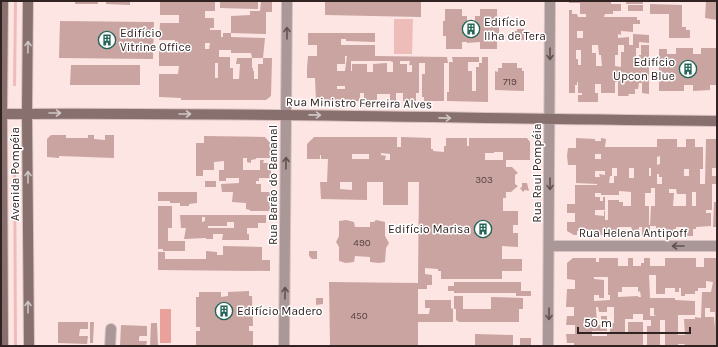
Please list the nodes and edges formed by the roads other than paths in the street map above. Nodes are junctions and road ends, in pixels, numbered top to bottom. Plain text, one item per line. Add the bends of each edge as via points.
1 (3, 1) edge
2 (28, 1) edge
3 (287, 1) edge
4 (550, 1) edge
5 (27, 113) junction
6 (1, 114) edge
7 (286, 115) junction
8 (550, 120) junction
9 (717, 121) edge
10 (549, 246) junction
11 (717, 246) edge
12 (111, 330) dead end
13 (3, 346) edge
14 (29, 346) edge
15 (110, 346) edge
16 (284, 346) edge
17 (548, 346) edge

1 - 6 street
5 -> 2 street, Avenida Pompéia
7 -> 3 street, Rua Barão do Bananal
4 -> 8 street, Rua Raul Pompéia
5 - 6 street, Rua Ministro Ferreira Alves
5 -> 7 street, Rua Ministro Ferreira Alves
14 -> 5 street, Avenida Pompéia
6 - 13 street
7 -> 8 street, Rua Ministro Ferreira Alves
16 -> 7 street, Rua Barão do Bananal
8 - 9 street, Rua Ministro Ferreira Alves
8 -> 10 street, Rua Raul Pompéia
11 -> 10 street, Rua Helena Antipoff
10 -> 17 street, Rua Raul Pompéia
12 - 15 street

